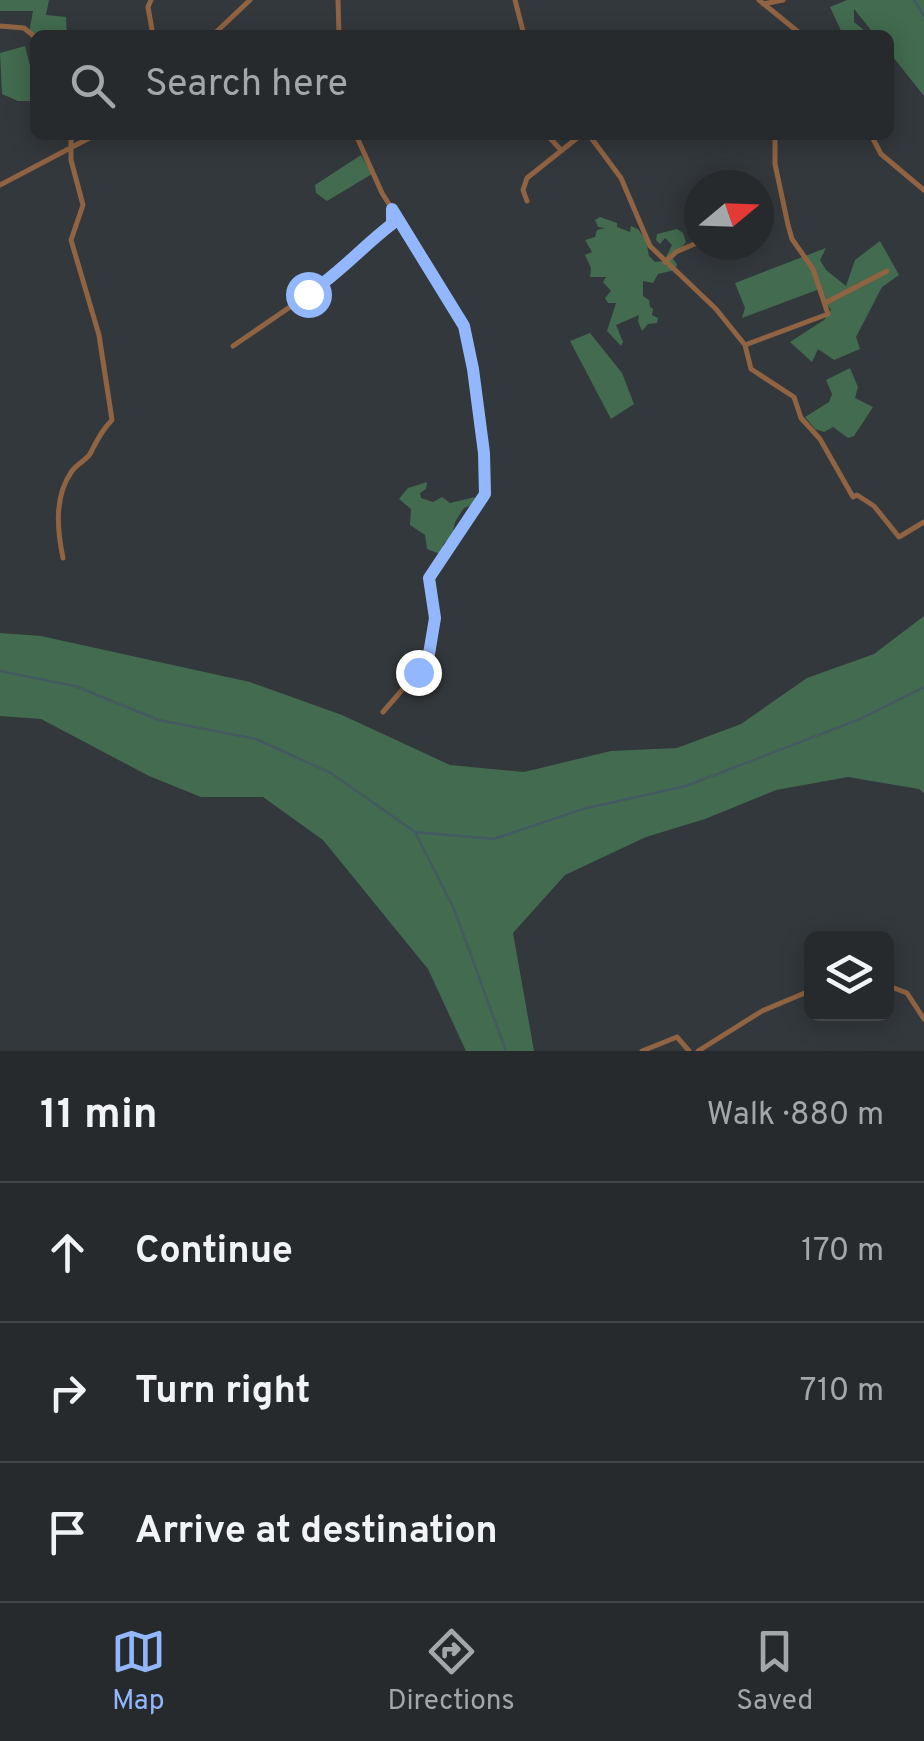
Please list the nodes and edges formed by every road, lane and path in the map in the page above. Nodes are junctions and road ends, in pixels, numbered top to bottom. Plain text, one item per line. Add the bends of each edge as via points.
1 (151, 0) edge
2 (250, 0) edge
3 (338, 0) edge
4 (516, 0) edge
5 (783, 0) edge
6 (761, 2) edge
7 (0, 26) edge
8 (152, 30) edge
9 (217, 30) edge
10 (338, 30) edge
11 (520, 30) edge
12 (796, 30) edge
13 (30, 33) edge
14 (72, 140) edge
15 (83, 140) edge
16 (358, 140) edge
17 (552, 140) edge
18 (574, 140) edge
19 (593, 140) edge
20 (774, 140) edge
21 (873, 140) edge
22 (73, 144) junction
23 (561, 150) junction
24 (0, 185) edge
25 (924, 190) edge
26 (527, 200) dead end
27 (392, 209) junction
28 (684, 249) edge
29 (665, 262) junction
30 (887, 271) dead end
31 (825, 303) junction
32 (744, 344) junction
33 (233, 346) dead end
34 (924, 522) edge
35 (63, 558) dead end
36 (383, 712) dead end
37 (894, 989) edge
38 (804, 993) edge
39 (924, 1019) edge
40 (642, 1051) edge
41 (689, 1051) edge
42 (698, 1051) edge

1 - 8 street
2 - 9 street
3 - 10 street
4 - 11 street
5 - 6 street
6 - 12 street
7 - 13 street
14 - 22 street
15 - 22 street
16 - 27 street
17 - 23 street
18 - 23 street
19 - 29 street
20 - 31 street via 788,226
21 - 25 street
22 - 24 street
22 - 35 street via 83,205 72,240 100,335 112,420 69,476 58,504
23 - 26 street via 527,178
27 - 33 street via 392,224 325,283
27 - 36 street via 464,326 486,482 480,502 429,578 435,618 428,660
28 - 29 street
29 - 32 street
30 - 31 street
31 - 32 street via 828,314
32 - 34 street via 750,369 794,396 852,496 874,506 899,537
37 - 39 street via 908,994
38 - 42 street
40 - 41 street via 677,1036

